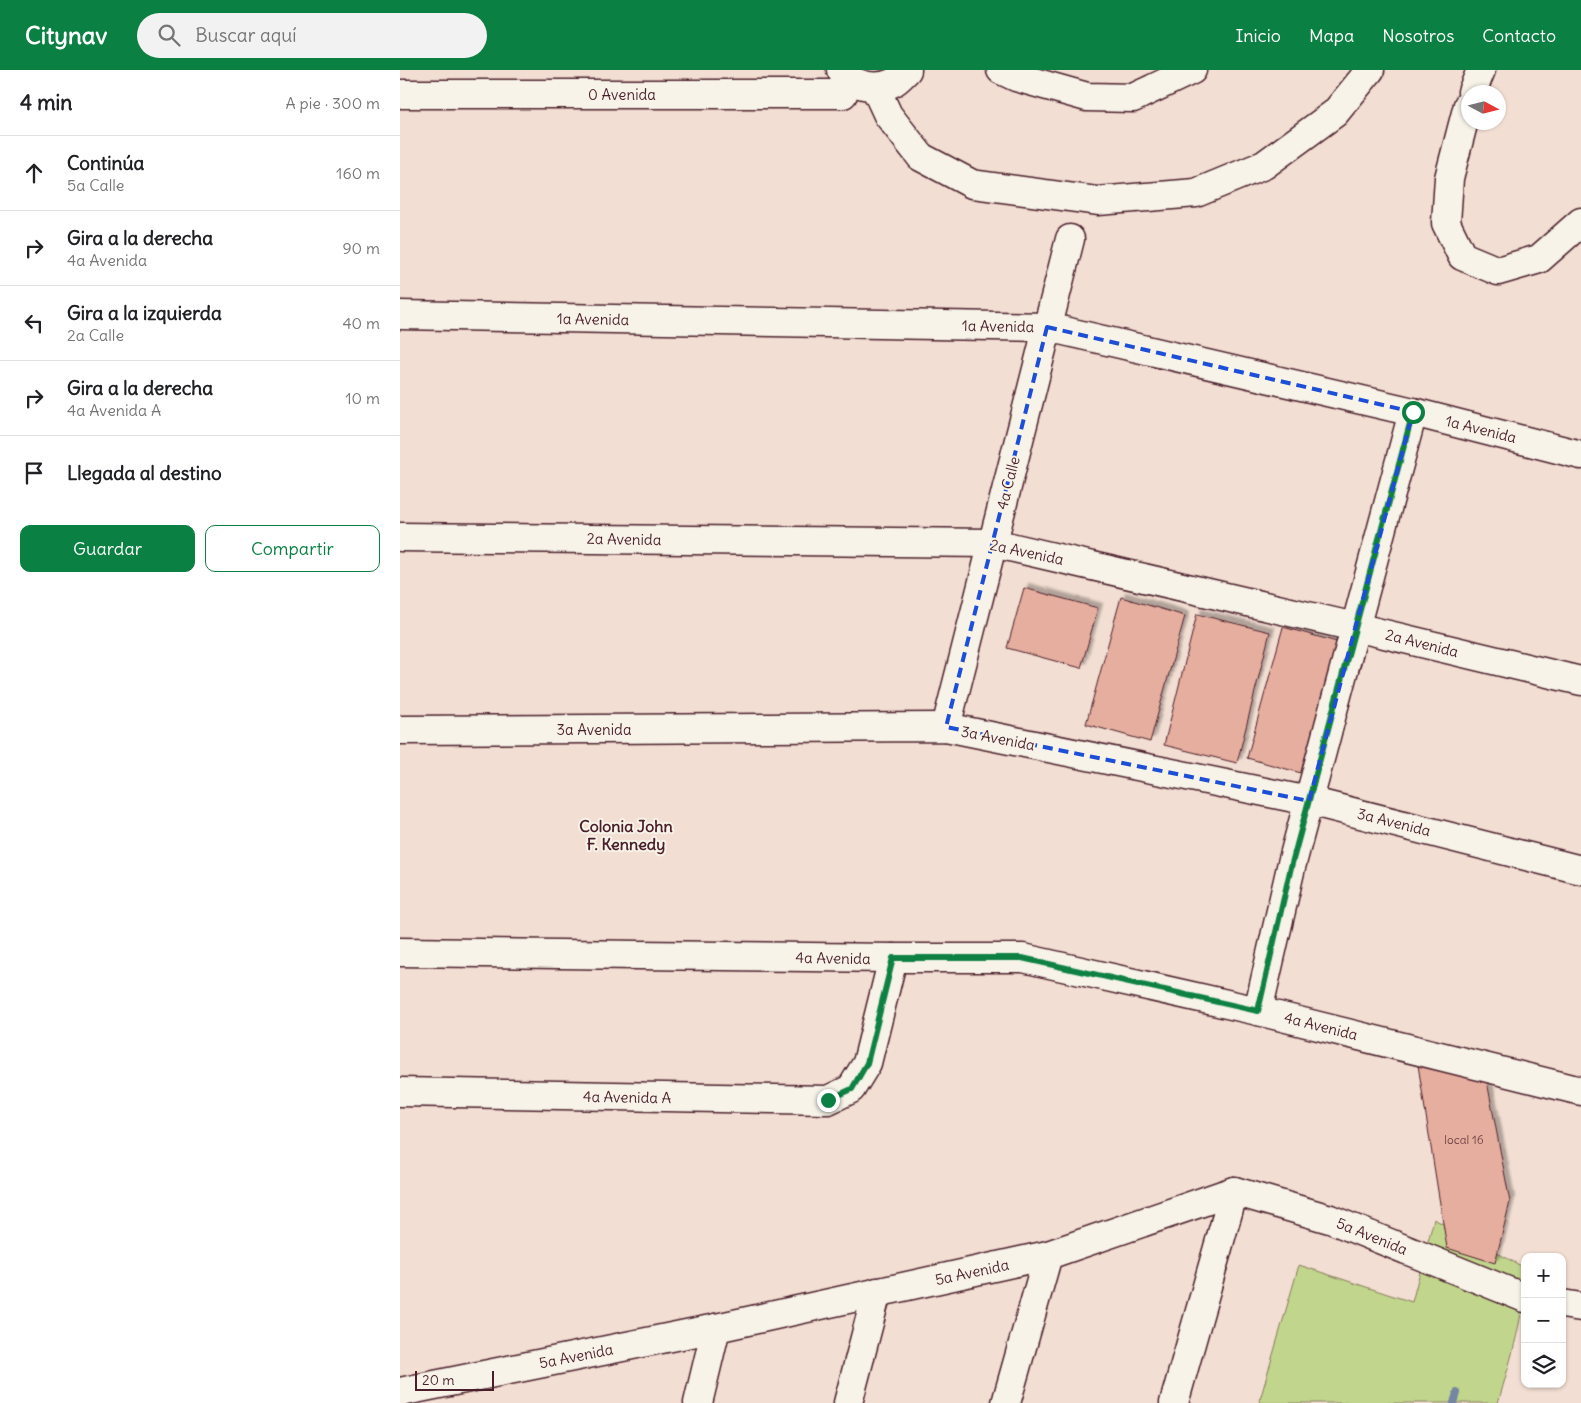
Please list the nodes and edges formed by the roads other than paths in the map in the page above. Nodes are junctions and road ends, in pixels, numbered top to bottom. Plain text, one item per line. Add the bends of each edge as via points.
1 (907, 70) edge
2 (1192, 70) edge
3 (1370, 70) edge
4 (1481, 70) edge
5 (1011, 72) edge
6 (842, 82) edge
7 (1475, 85) edge
8 (875, 87) junction
9 (400, 94) edge
10 (1461, 130) edge
11 (1581, 222) edge
12 (1070, 239) dead end
13 (400, 315) edge
14 (1047, 327) junction
15 (1413, 412) junction
16 (1581, 454) edge
17 (400, 537) edge
18 (993, 543) junction
19 (1356, 627) junction
20 (1581, 681) edge
21 (946, 728) junction
22 (400, 730) edge
23 (1309, 801) junction
24 (1581, 870) edge
25 (400, 952) edge
26 (893, 958) junction
27 (1258, 1011) junction
28 (1581, 1091) edge
29 (400, 1092) edge
30 (1234, 1191) junction
31 (1048, 1255) junction
32 (878, 1292) junction
33 (1521, 1296) edge
34 (1566, 1304) edge
35 (1581, 1306) edge
36 (716, 1328) junction
37 (400, 1392) edge
38 (698, 1403) edge
39 (848, 1403) edge
40 (1006, 1403) edge
41 (1174, 1403) edge

1 - 8 street via 893,83
2 - 5 street via 1132,98 1087,97
3 - 8 street via 1335,113 1264,165 1196,193 1098,201 972,184 922,157 888,115
4 - 7 street
6 - 8 street via 843,73 858,84
6 - 9 street, 0 Avenida
10 - 11 street via 1449,178 1446,223 1462,256 1498,271 1539,259
12 - 14 street, 4a Calle
13 - 14 street, 1a Avenida
14 - 15 street, 1a Avenida
14 - 18 street, 4a Calle
15 - 16 street, 1a Avenida
15 - 19 street
17 - 18 street, 2a Avenida
18 - 19 street, 2a Avenida
18 - 21 street, 4a Calle
19 - 20 street, 2a Avenida
19 - 23 street
21 - 22 street, 3a Avenida
21 - 23 street, 3a Avenida
23 - 24 street, 3a Avenida
23 - 27 street
25 - 26 street, 4a Avenida
26 - 27 street, 4a Avenida via 1022,958
26 - 29 street, 4a Avenida A via 867,1063 852,1089 828,1100
27 - 28 street, 4a Avenida
30 - 31 street, 5a Avenida
30 - 33 street, 5a Avenida via 1330,1219
30 - 41 street
31 - 32 street, 5a Avenida
31 - 40 street
32 - 36 street, 5a Avenida
32 - 39 street
34 - 35 street
36 - 37 street, 5a Avenida
36 - 38 street

